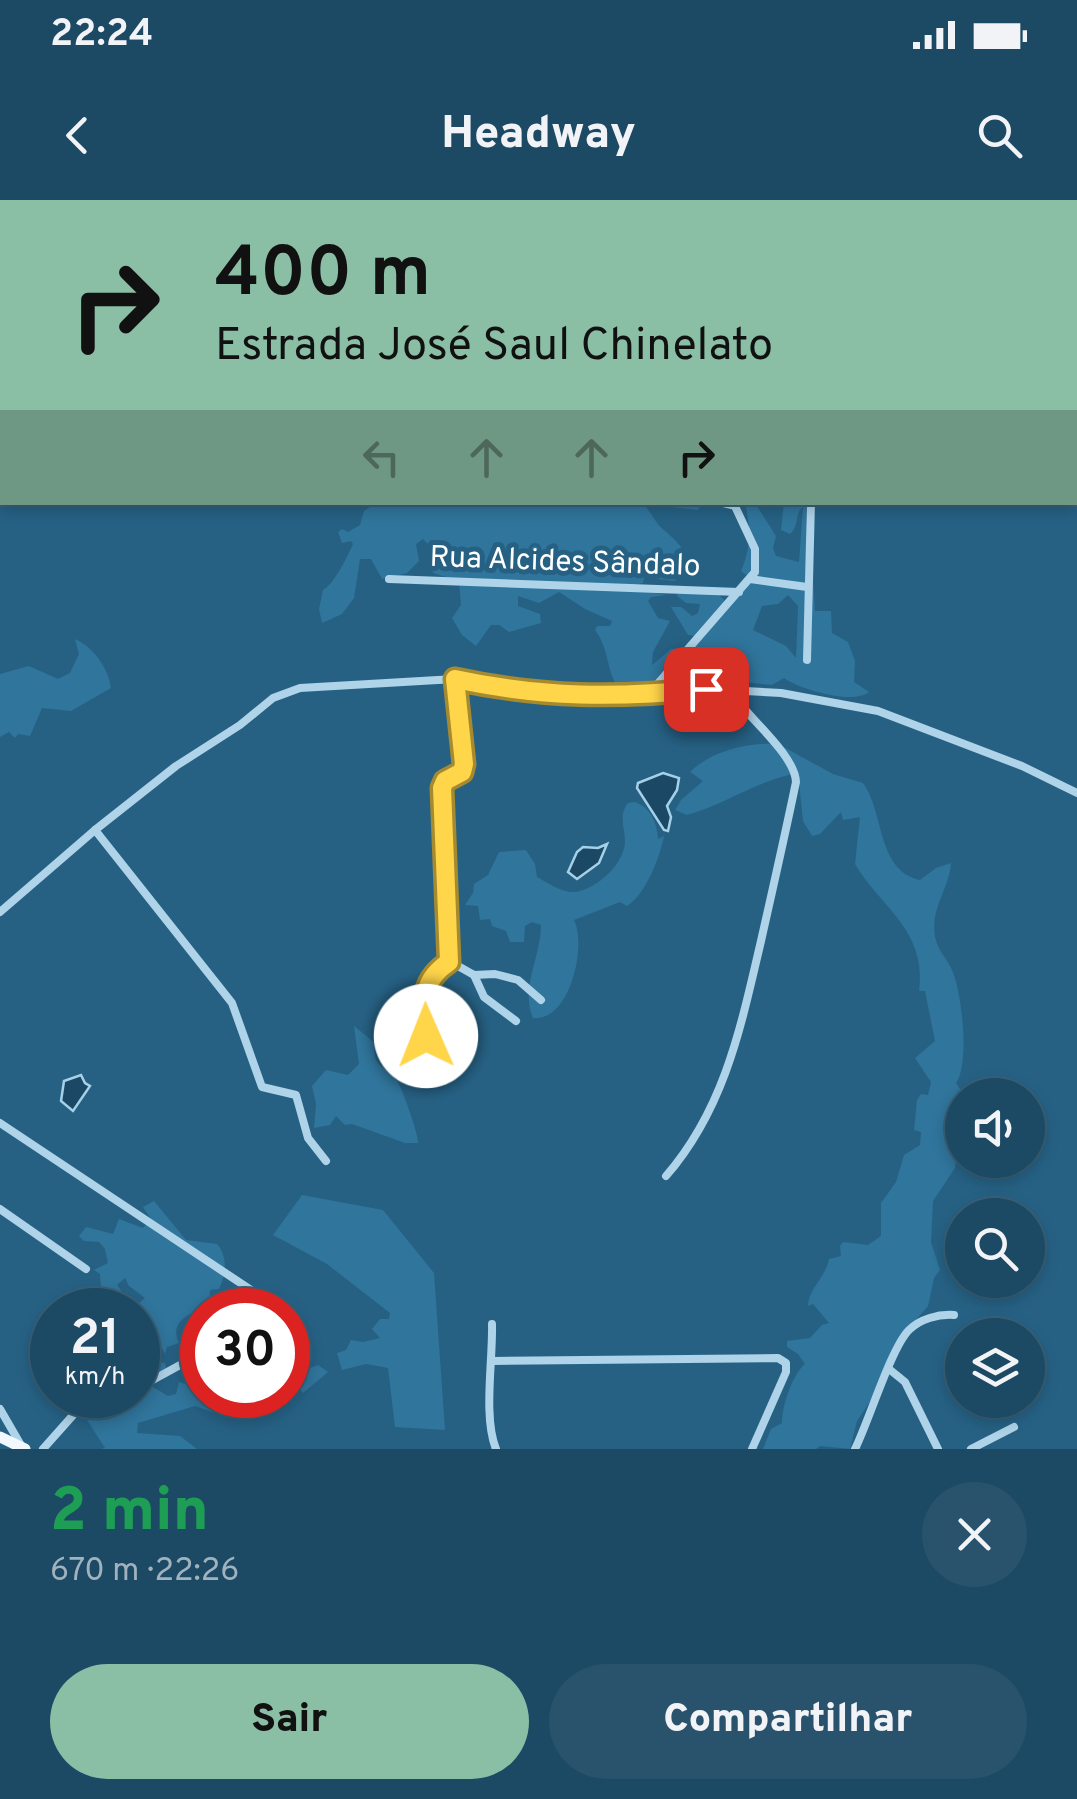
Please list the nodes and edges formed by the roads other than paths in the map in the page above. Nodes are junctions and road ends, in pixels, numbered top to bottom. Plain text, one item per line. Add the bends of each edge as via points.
1 (734, 505) edge
2 (810, 505) edge
3 (390, 579) dead end
4 (750, 579) junction
5 (806, 588) junction
6 (739, 592) junction
7 (807, 660) dead end
8 (455, 679) junction
9 (729, 690) junction
10 (648, 695) junction
11 (1077, 793) edge
12 (95, 830) junction
13 (0, 912) edge
14 (449, 962) junction
15 (474, 975) junction
16 (540, 1000) dead end
17 (516, 1021) dead end
18 (426, 1036) dead end
19 (0, 1123) edge
20 (326, 1161) dead end
21 (666, 1176) dead end
22 (0, 1209) edge
23 (86, 1269) dead end
24 (248, 1288) edge
25 (954, 1315) dead end
26 (492, 1324) dead end
27 (493, 1361) junction
28 (889, 1370) junction
29 (0, 1409) edge
30 (71, 1418) edge
31 (1014, 1427) dead end
32 (0, 1438) edge
33 (23, 1448) edge
34 (43, 1449) edge
35 (496, 1449) edge
36 (752, 1449) edge
37 (855, 1449) edge
38 (938, 1449) edge
39 (971, 1449) edge

1 - 4 street via 756,549
2 - 5 street
3 - 6 street, Rua Alcides Sândalo
4 - 5 street
4 - 6 street
5 - 7 street
6 - 10 street
8 - 10 street via 584,697
8 - 12 street via 287,691
8 - 14 street via 464,764 442,788
9 - 10 street
9 - 11 street via 878,711
9 - 21 street via 793,767 796,782 727,1076 694,1142
12 - 13 street
12 - 20 street via 232,1003 262,1088 297,1096 308,1138
14 - 15 street
14 - 18 street via 426,986
15 - 16 street via 518,980
15 - 17 street via 484,997
19 - 24 street
22 - 23 street
25 - 28 street via 941,1314 910,1330
26 - 27 street
27 - 35 street
27 - 36 street via 768,1356 786,1363 786,1372
28 - 37 street
28 - 38 street via 905,1382
29 - 33 street
30 - 34 street
31 - 39 street
32 - 33 main road

